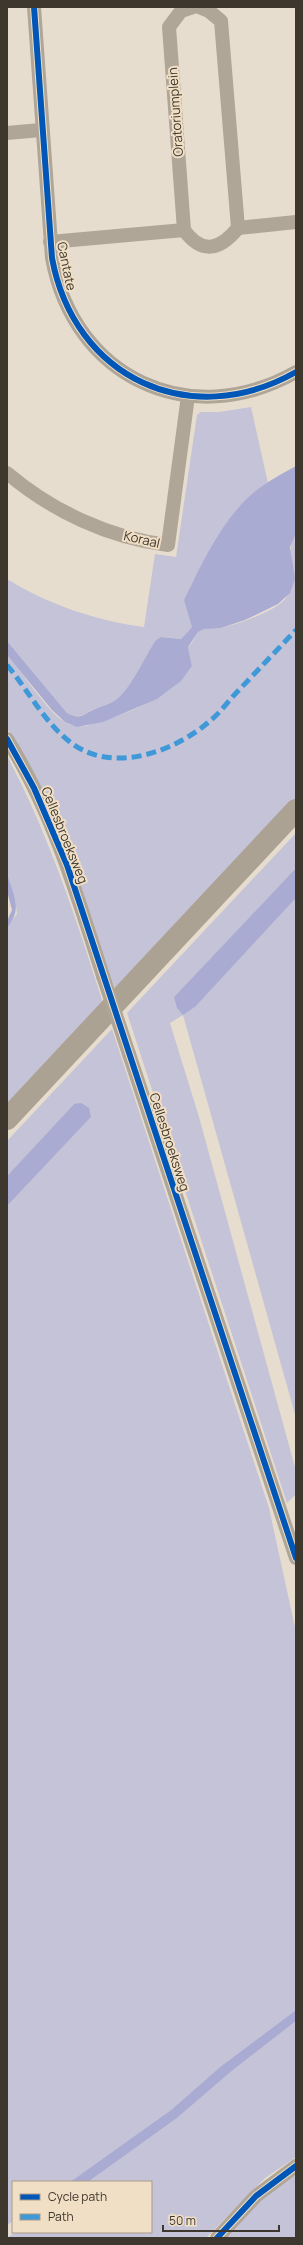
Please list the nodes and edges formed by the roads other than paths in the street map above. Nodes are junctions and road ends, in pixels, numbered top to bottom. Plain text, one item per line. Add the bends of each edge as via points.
1 (34, 7) edge
2 (193, 7) edge
3 (199, 7) edge
4 (41, 130) junction
5 (7, 133) edge
6 (296, 222) edge
7 (238, 228) junction
8 (184, 230) junction
9 (50, 242) junction
10 (296, 372) edge
11 (188, 396) junction
12 (7, 473) edge
13 (7, 739) edge
14 (296, 810) edge
15 (296, 823) edge
16 (7, 1119) edge
17 (7, 1132) edge
18 (296, 1558) edge
19 (296, 2166) edge
20 (217, 2238) edge

1 - 4 street, Cantate
2 - 8 street, Oratoriumplein via 181,11 170,27
3 - 7 street via 221,21
4 - 5 street
4 - 9 street, Cantate
6 - 7 street
7 - 8 street via 222,243 213,247 200,246 193,242
8 - 9 street
9 - 11 street, Cantate via 60,294 77,326 88,340 113,365 132,377 158,389
10 - 11 street, Cantate via 279,382 244,394 209,398
11 - 12 street, Koraal via 168,545 131,538 83,521 38,496
13 - 18 street, Cellesbroeksweg, bridge via 34,788 67,865
14 - 16 highway
15 - 17 highway
19 - 20 street via 256,2196

